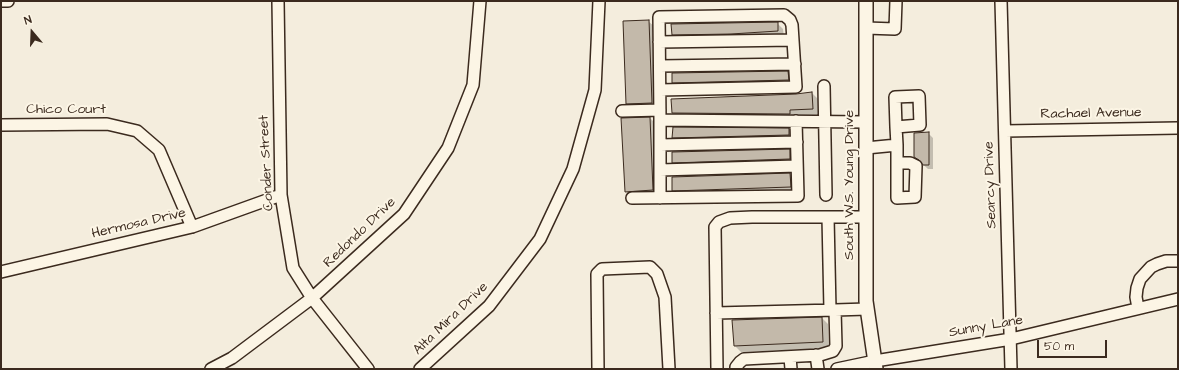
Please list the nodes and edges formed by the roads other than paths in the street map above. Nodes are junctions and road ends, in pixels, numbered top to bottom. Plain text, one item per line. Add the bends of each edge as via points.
1 (1, 1) edge
2 (8, 1) edge
3 (278, 1) edge
4 (480, 1) edge
5 (599, 1) edge
6 (866, 1) edge
7 (896, 1) edge
8 (1001, 1) edge
9 (866, 28) junction
10 (793, 40) junction
11 (660, 42) junction
12 (795, 64) junction
13 (660, 66) junction
14 (824, 86) dead end
15 (660, 90) junction
16 (622, 111) dead end
17 (660, 115) junction
18 (796, 121) junction
19 (825, 121) junction
20 (866, 122) junction
21 (1, 125) edge
22 (896, 127) dead end
23 (1178, 128) edge
24 (1005, 131) junction
25 (797, 142) junction
26 (660, 145) junction
27 (897, 145) junction
28 (866, 148) junction
29 (897, 163) dead end
30 (797, 166) junction
31 (660, 170) junction
32 (281, 195) junction
33 (826, 195) dead end
34 (632, 198) dead end
35 (660, 198) junction
36 (828, 217) junction
37 (866, 217) junction
38 (192, 227) junction
39 (1178, 262) edge
40 (1, 272) edge
41 (312, 298) junction
42 (1178, 299) edge
43 (1138, 308) junction
44 (867, 309) junction
45 (832, 310) junction
46 (716, 313) junction
47 (1011, 338) junction
48 (816, 355) junction
49 (790, 357) junction
50 (876, 365) edge
51 (211, 369) edge
52 (368, 369) edge
53 (420, 369) edge
54 (598, 369) edge
55 (669, 369) edge
56 (717, 369) edge
57 (736, 369) edge
58 (791, 369) edge
59 (818, 369) edge
60 (837, 369) edge
61 (1011, 369) edge

1 - 2 street
3 - 32 street, Conder Street
4 - 41 street, Redondo Drive via 473,85 448,148 404,214
5 - 53 street, Alta Mira Drive via 595,90 573,169 540,239 490,306
6 - 9 main road, South W.S. Young Drive
7 - 9 street via 895,29
8 - 24 street, Searcy Drive
9 - 20 main road, South W.S. Young Drive
10 - 11 street
10 - 11 street via 792,25 784,15 659,17
10 - 12 street
11 - 13 street
12 - 13 street
12 - 15 street via 796,87
13 - 15 street
14 - 19 street
15 - 17 street
16 - 17 street
17 - 18 street
17 - 26 street
18 - 19 street
18 - 25 street
19 - 20 street
19 - 33 street
20 - 28 main road, South W.S. Young Drive
21 - 38 street, Chico Court via 108,124 137,131 159,150
22 - 27 street
23 - 24 street, Rachael Avenue
24 - 47 street, Searcy Drive
25 - 26 street
25 - 30 street
26 - 31 street
27 - 28 street
27 - 29 street
28 - 37 main road, South W.S. Young Drive
30 - 31 street
30 - 35 street via 798,196
31 - 35 street
32 - 38 street, Hermosa Drive
32 - 41 street, Conder Street via 293,268
34 - 35 street
36 - 37 street
36 - 45 street
36 - 46 street via 730,218 718,222 715,227
37 - 44 main road, South W.S. Young Drive
38 - 40 street, Hermosa Drive
39 - 43 street via 1166,261 1157,264 1140,279 1136,297
41 - 51 street, Redondo Drive via 232,358
41 - 52 street, Conder Street
42 - 43 street, Sunny Lane
43 - 47 street, Sunny Lane
44 - 45 street
44 - 50 main road, South W.S. Young Drive
45 - 46 street
45 - 48 street via 836,346 833,351
46 - 56 street
47 - 50 street, Sunny Lane
47 - 61 street, Searcy Drive
48 - 49 street
48 - 59 street
49 - 57 street via 744,359
49 - 58 street
50 - 60 street, Sunny Lane
54 - 55 street via 596,274 602,269 650,267 657,274 664,297

